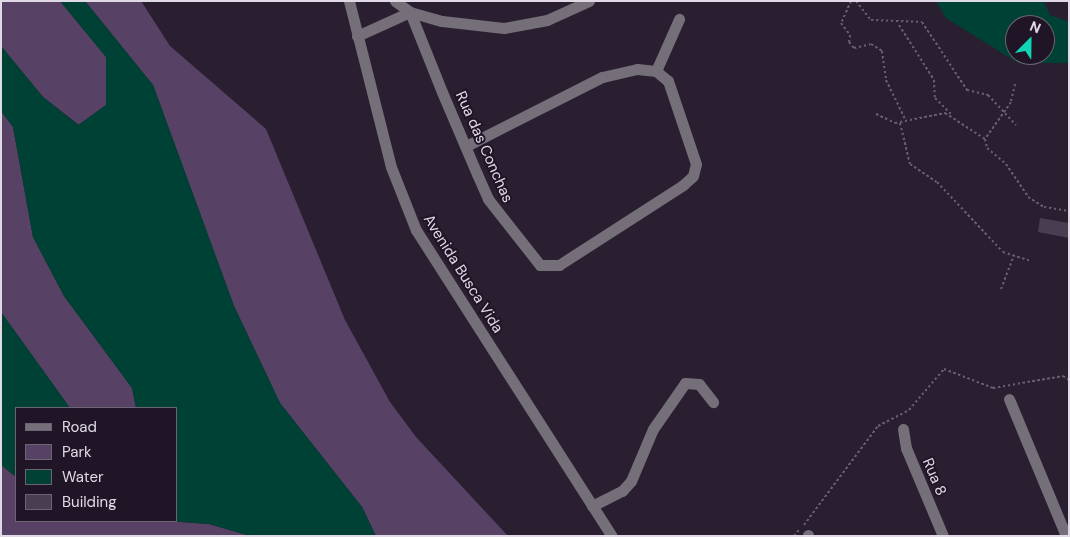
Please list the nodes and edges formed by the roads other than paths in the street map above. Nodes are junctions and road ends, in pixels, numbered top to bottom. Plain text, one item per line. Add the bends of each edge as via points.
1 (349, 1) edge
2 (395, 1) edge
3 (589, 1) edge
4 (410, 12) junction
5 (678, 19) dead end
6 (357, 36) junction
7 (656, 71) junction
8 (466, 146) junction
9 (1009, 399) dead end
10 (713, 402) dead end
11 (903, 429) dead end
12 (592, 506) junction
13 (612, 536) edge
14 (943, 536) edge
15 (1066, 536) edge

1 - 6 street, Avenida Busca Vida
2 - 4 street
3 - 4 street via 547,20 504,28 464,26
4 - 6 street
4 - 8 street, Rua das Conchas
5 - 7 street
6 - 12 street, Avenida Busca Vida via 391,167 416,230
7 - 8 street via 627,70 602,77
7 - 8 street, Rua das Conchas via 672,86 694,156 693,176 560,265 546,267 528,254 488,199
9 - 15 street
10 - 12 street via 699,384 685,383 653,430 630,481 622,491
11 - 14 street, Rua 8 via 906,448
12 - 13 street, Avenida Busca Vida

